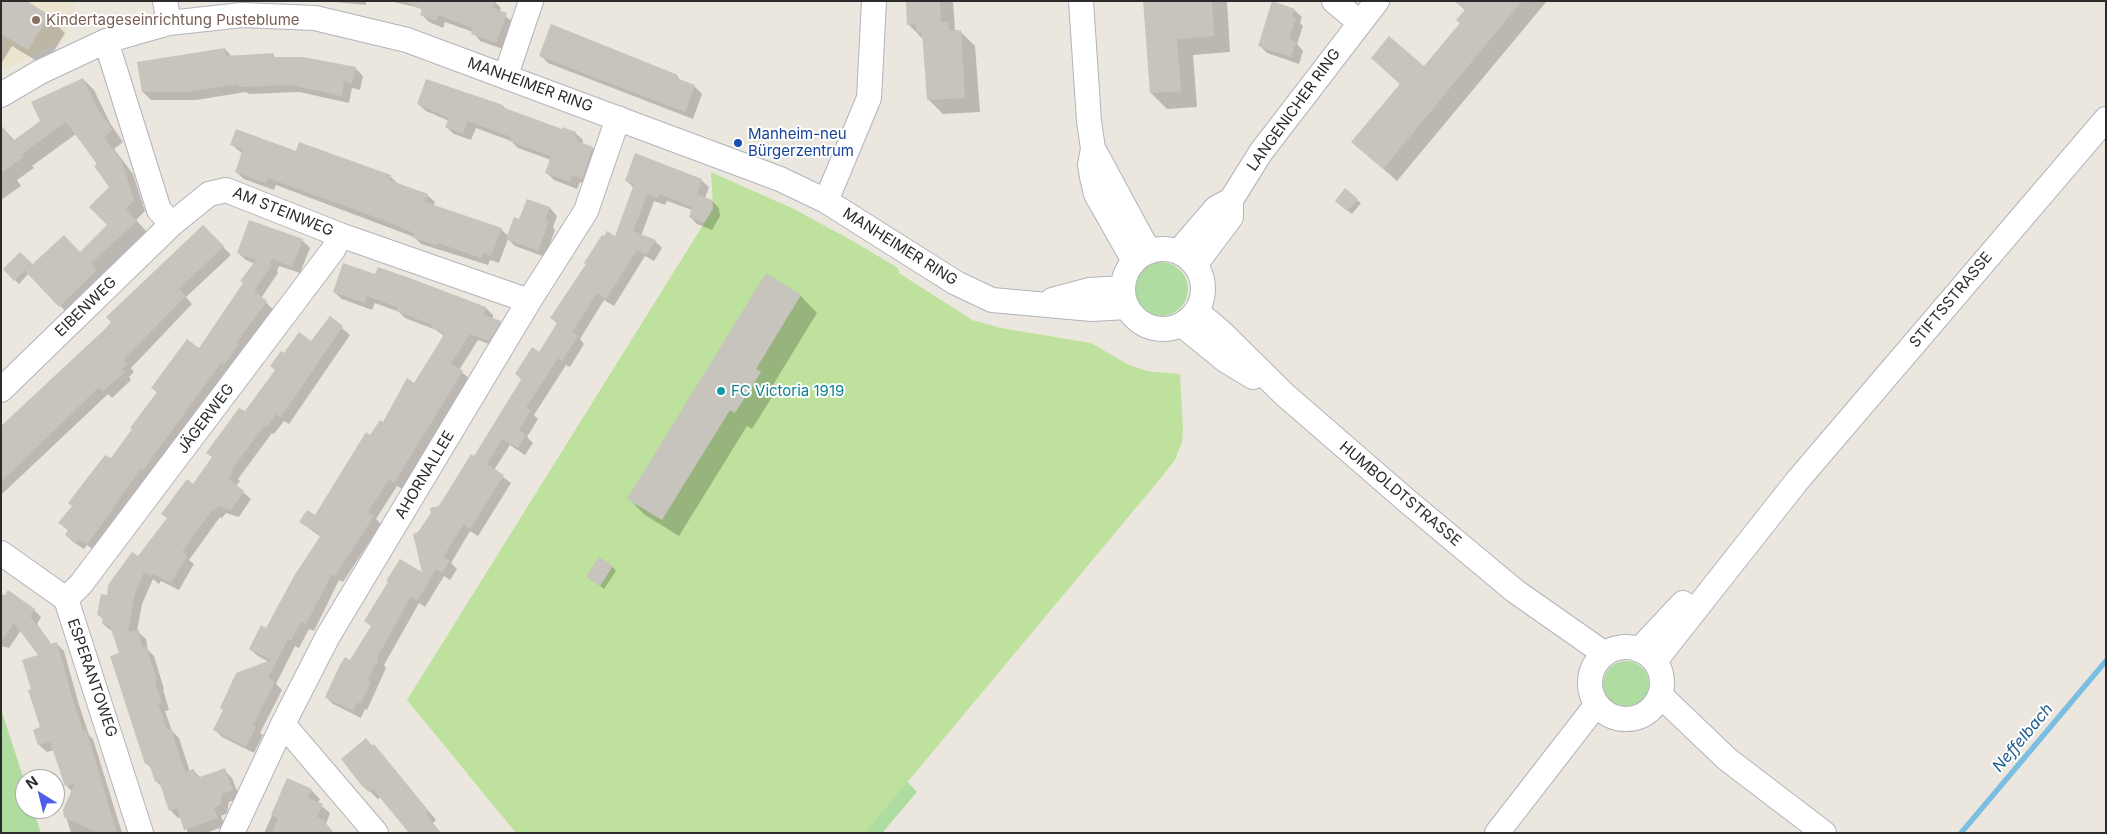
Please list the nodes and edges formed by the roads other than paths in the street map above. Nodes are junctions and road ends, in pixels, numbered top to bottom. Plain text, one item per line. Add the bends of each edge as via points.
1 (532, 1) edge
2 (874, 1) edge
3 (1081, 1) edge
4 (1334, 1) edge
5 (1377, 1) edge
6 (167, 12) edge
7 (1359, 22) junction
8 (106, 41) junction
9 (506, 76) junction
10 (1, 95) edge
11 (618, 118) junction
12 (2106, 119) edge
13 (826, 201) junction
14 (172, 224) junction
15 (340, 235) junction
16 (1141, 256) junction
17 (1186, 259) junction
18 (1125, 298) junction
19 (529, 301) junction
20 (1189, 318) junction
21 (1, 390) edge
22 (1, 554) edge
23 (66, 599) junction
24 (1647, 655) junction
25 (1598, 662) junction
26 (1654, 704) junction
27 (1603, 709) junction
28 (284, 724) junction
29 (141, 833) edge
30 (232, 833) edge
31 (376, 833) edge
32 (1498, 833) edge
33 (1824, 833) edge

1 - 9 street
2 - 13 street via 869,98
3 - 16 street via 1093,149 1090,164 1096,194
4 - 7 street
5 - 7 street, LANGENICHER RING
6 - 8 street, MANHEIMER RING
6 - 9 street, MANHEIMER RING via 314,18 407,40
7 - 17 street, LANGENICHER RING via 1261,152 1231,200 1231,217
8 - 10 street, MANHEIMER RING via 40,72
8 - 14 street via 159,210
9 - 11 street, MANHEIMER RING
11 - 13 street, MANHEIMER RING via 780,179
11 - 19 street, AHORNALLEE via 586,211
12 - 24 street, STIFTSSTRASSE
13 - 18 street, MANHEIMER RING via 956,283 992,300 1036,304 1090,290
14 - 15 street, AM STEINWEG via 209,194 226,190
14 - 21 street, EIBENWEG
15 - 19 street, AM STEINWEG
15 - 23 street, JÄGERWEG via 333,250 111,545
16 - 17 street via 1168,249
16 - 18 street via 1126,274
17 - 20 street via 1201,276 1203,288
18 - 20 street via 1134,318 1157,329 1170,329
19 - 28 street, AHORNALLEE via 328,636
20 - 25 street, HUMBOLDTSTRASSE via 1224,360 1285,395
22 - 23 street, ESPERANTOWEG
23 - 29 street, ESPERANTOWEG
24 - 25 street via 1622,647
24 - 26 street via 1662,678
25 - 27 street via 1591,688
26 - 27 street via 1629,718
26 - 33 street
27 - 32 street
28 - 30 street, AHORNALLEE
28 - 31 street

